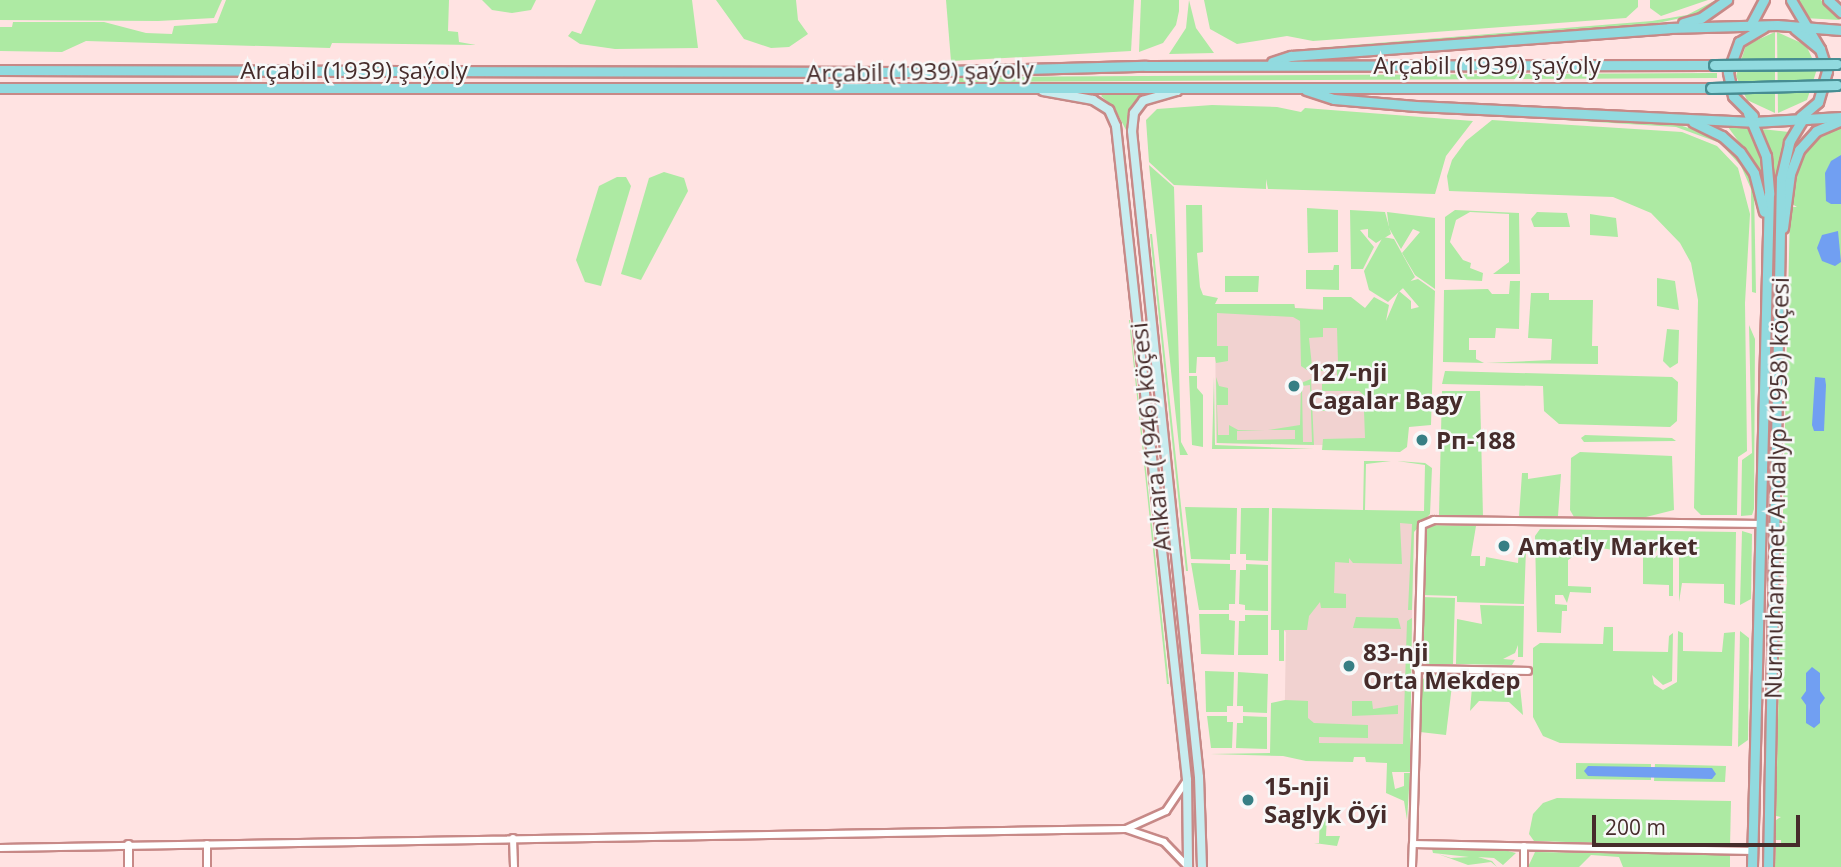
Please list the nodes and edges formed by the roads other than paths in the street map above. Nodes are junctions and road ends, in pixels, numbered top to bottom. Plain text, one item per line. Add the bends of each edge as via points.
1 (1727, 0) edge
2 (1764, 0) edge
3 (1791, 0) edge
4 (1828, 0) edge
5 (1841, 12) edge
6 (1752, 25) junction
7 (1777, 25) junction
8 (1669, 27) junction
9 (1807, 27) junction
10 (1841, 30) edge
11 (1739, 42) junction
12 (1820, 49) junction
13 (1839, 64) edge
14 (1264, 65) junction
15 (0, 70) edge
16 (704, 70) junction
17 (751, 72) junction
18 (1839, 85) edge
19 (1012, 86) junction
20 (1298, 87) junction
21 (0, 88) edge
22 (704, 88) junction
23 (751, 88) junction
24 (1196, 88) junction
25 (1750, 118) junction
26 (1802, 118) junction
27 (1685, 119) junction
28 (1841, 119) edge
29 (1766, 228) junction
30 (1780, 237) junction
31 (1760, 524) junction
32 (1417, 669) junction
33 (1528, 671) dead end
34 (1187, 780) junction
35 (1126, 829) junction
36 (513, 838) junction
37 (128, 844) junction
38 (207, 844) junction
39 (1413, 844) junction
40 (1524, 846) junction
41 (0, 848) edge
42 (1752, 851) junction
43 (128, 867) edge
44 (208, 867) edge
45 (514, 867) edge
46 (1188, 867) edge
47 (1202, 867) edge
48 (1412, 867) edge
49 (1524, 867) edge
50 (1752, 867) edge
51 (1768, 867) edge

1 - 8 main road via 1701,18
2 - 6 main road
3 - 9 main road
4 - 5 main road
6 - 7 main road
6 - 8 main road
6 - 11 main road
7 - 9 main road
7 - 11 main road via 1760,27
7 - 12 main road via 1800,30
8 - 14 main road via 1290,56
9 - 10 main road
9 - 12 main road
11 - 25 main road via 1728,72 1733,96
12 - 26 main road via 1826,83 1818,102
13 - 14 main road, Arçabil (1939) şaýoly, bridge
14 - 17 main road, Arçabil (1939) şaýoly
15 - 16 main road, Arçabil (1939) şaýoly
16 - 17 main road, Arçabil (1939) şaýoly
16 - 22 main road
17 - 23 main road
18 - 20 main road, Arçabil (1939) şaýoly, bridge
19 - 23 main road, Arçabil (1939) şaýoly
19 - 24 main road, Arçabil (1939) şaýoly
19 - 34 main road, Ankara (1946) köçesi via 1093,100 1109,110 1116,126
20 - 24 main road, Arçabil (1939) şaýoly
20 - 27 main road via 1348,100
21 - 22 main road, Arçabil (1939) şaýoly
22 - 23 main road, Arçabil (1939) şaýoly
24 - 47 main road, Ankara (1946) köçesi via 1150,97 1137,108 1131,125 1199,777
25 - 26 main road via 1777,123
25 - 27 main road
25 - 29 main road, Nurmuhammet Andalyp (1958) köçesi via 1768,166
26 - 28 main road
26 - 30 main road, Nurmuhammet Andalyp (1958) köçesi via 1782,168
27 - 29 main road via 1722,136 1746,160 1760,192
28 - 30 main road via 1816,131 1799,150 1790,174 1787,218
29 - 31 main road, Nurmuhammet Andalyp (1958) köçesi
30 - 51 main road, Nurmuhammet Andalyp (1958) köçesi
31 - 32 street via 1429,521 1419,532
31 - 42 main road, Nurmuhammet Andalyp (1958) köçesi
32 - 33 street
32 - 39 street
34 - 35 street via 1166,811
34 - 46 main road, Ankara (1946) köçesi
35 - 36 street
35 - 46 street via 1164,842
36 - 38 street
36 - 45 street
37 - 38 street
37 - 41 street
37 - 43 street
38 - 44 street
39 - 40 street
39 - 48 street
40 - 42 street
40 - 49 street
42 - 50 main road, Nurmuhammet Andalyp (1958) köçesi

